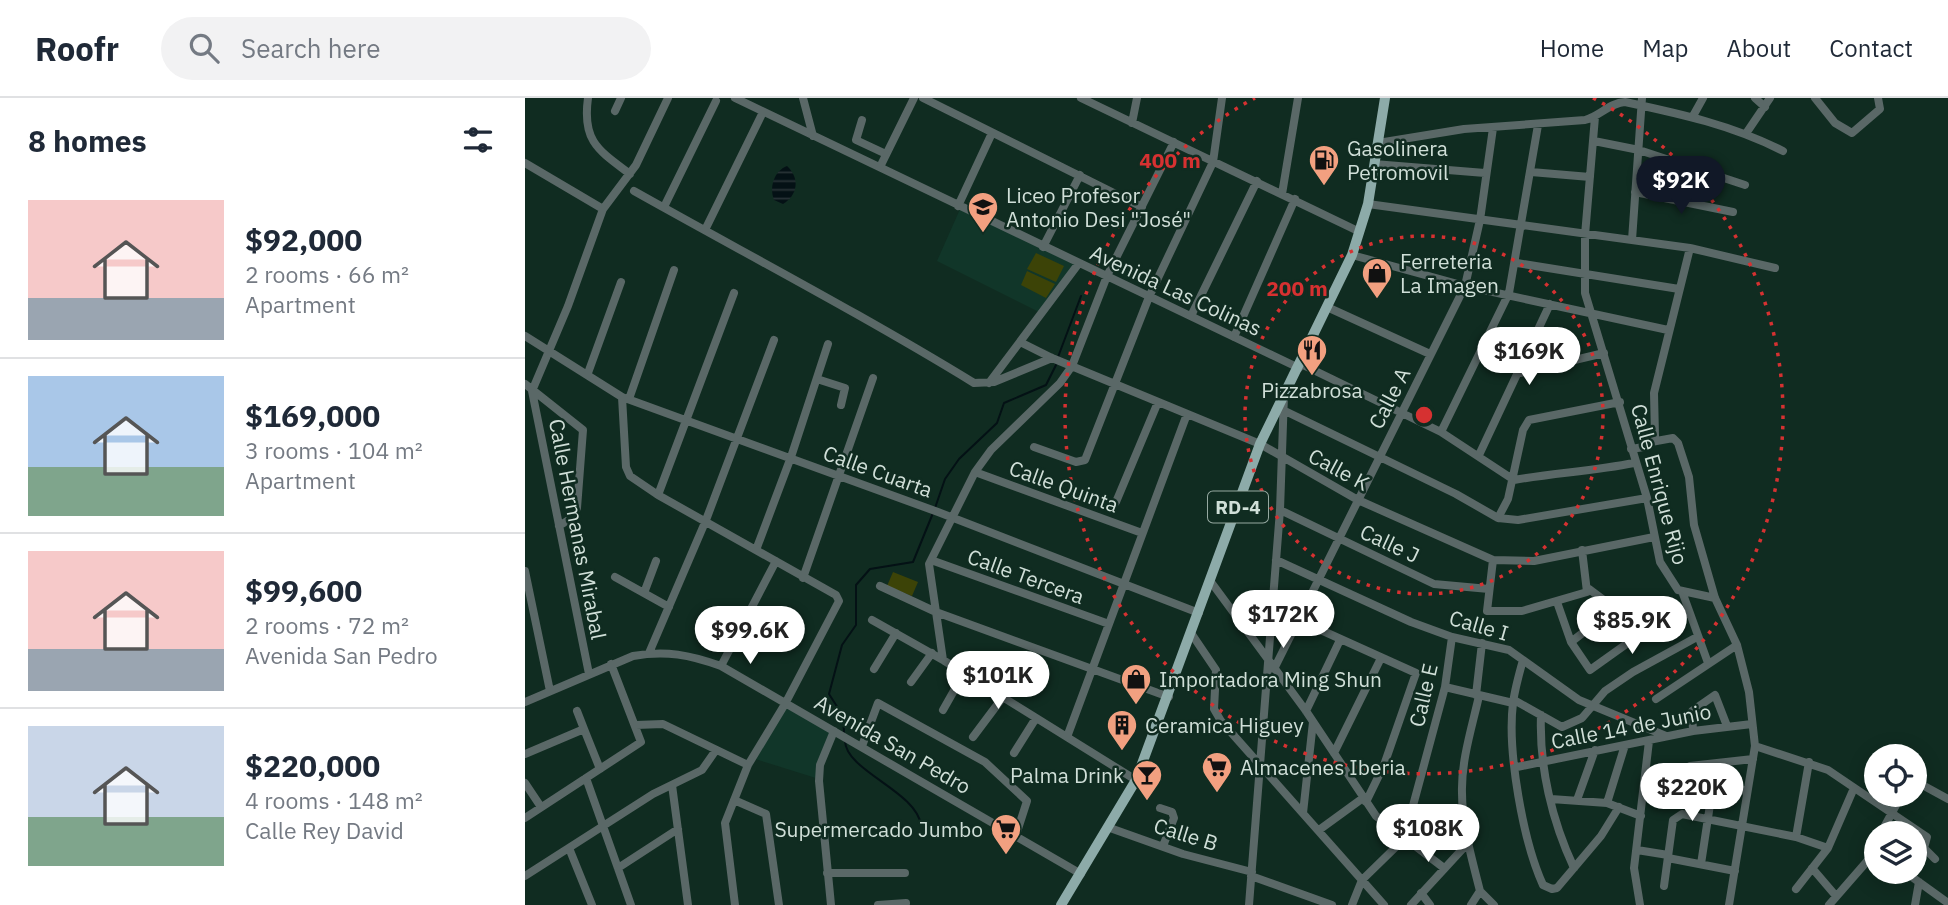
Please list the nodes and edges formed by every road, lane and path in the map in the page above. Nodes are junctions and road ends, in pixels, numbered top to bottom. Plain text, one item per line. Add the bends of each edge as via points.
1 (588, 98) edge
2 (621, 98) edge
3 (668, 98) edge
4 (736, 98) edge
5 (803, 98) edge
6 (914, 98) edge
7 (923, 98) edge
8 (1081, 98) edge
9 (1137, 98) edge
10 (1223, 98) edge
11 (1298, 98) edge
12 (1385, 98) edge
13 (1703, 98) edge
14 (1755, 98) edge
15 (1770, 98) edge
16 (1815, 98) edge
17 (1878, 98) edge
18 (716, 101) dead end
19 (1642, 102) edge
20 (1765, 107) junction
21 (615, 111) dead end
22 (763, 112) junction
23 (1693, 116) junction
24 (1595, 117) junction
25 (862, 120) dead end
26 (1132, 123) junction
27 (1538, 125) junction
28 (1493, 128) junction
29 (1747, 132) junction
30 (992, 133) junction
31 (813, 136) junction
32 (1594, 141) junction
33 (1174, 142) junction
34 (1378, 143) junction
35 (1639, 150) junction
36 (1783, 151) dead end
37 (886, 154) junction
38 (1213, 162) junction
39 (525, 163) edge
40 (1374, 164) junction
41 (880, 167) junction
42 (1531, 172) junction
43 (1485, 173) junction
44 (630, 174) junction
45 (1080, 176) junction
46 (1590, 177) junction
47 (1257, 181) junction
48 (1745, 185) dead end
49 (634, 191) dead end
50 (1635, 192) junction
51 (1282, 194) junction
52 (1295, 199) junction
53 (1368, 204) junction
54 (958, 206) junction
55 (1142, 207) junction
56 (664, 208) junction
57 (603, 209) junction
58 (1733, 212) dead end
59 (1480, 220) junction
60 (1522, 225) junction
61 (705, 230) junction
62 (1360, 232) junction
63 (1585, 235) junction
64 (1632, 240) junction
65 (1043, 247) junction
66 (1690, 248) junction
67 (1352, 255) junction
68 (1079, 263) junction
69 (1517, 263) junction
70 (1775, 268) dead end
71 (674, 270) dead end
72 (1584, 274) junction
73 (1107, 276) junction
74 (621, 282) dead end
75 (1465, 286) junction
76 (1679, 289) junction
77 (734, 293) dead end
78 (1509, 293) junction
79 (1149, 297) junction
80 (1550, 304) junction
81 (1328, 307) junction
82 (1591, 313) junction
83 (1191, 316) junction
84 (1668, 330) junction
85 (525, 336) edge
86 (1234, 337) junction
87 (774, 340) dead end
88 (1020, 342) junction
89 (828, 344) dead end
90 (551, 350) junction
91 (1604, 353) junction
92 (1430, 354) junction
93 (1056, 360) junction
94 (1072, 366) junction
95 (1300, 366) junction
96 (587, 373) junction
97 (1520, 373) junction
98 (873, 378) dead end
99 (817, 379) junction
100 (989, 383) junction
101 (1116, 384) junction
102 (528, 387) edge
103 (1284, 395) junction
104 (625, 398) junction
105 (1158, 402) junction
106 (1620, 402) junction
107 (841, 404) dead end
108 (1285, 411) junction
109 (1400, 412) junction
110 (1187, 414) junction
111 (685, 420) junction
112 (1441, 432) junction
113 (738, 439) junction
114 (1651, 442) junction
115 (1260, 444) junction
116 (1034, 447) dead end
117 (1631, 449) junction
118 (1479, 455) junction
119 (791, 457) junction
120 (1379, 457) junction
121 (1283, 460) junction
122 (1634, 463) junction
123 (975, 471) junction
124 (838, 475) junction
125 (1514, 480) junction
126 (658, 495) junction
127 (1647, 498) junction
128 (1358, 500) junction
129 (1116, 502) dead end
130 (1280, 510) junction
131 (953, 518) junction
132 (1499, 518) junction
133 (706, 520) junction
134 (559, 526) junction
135 (1142, 533) junction
136 (1654, 537) junction
137 (1338, 538) junction
138 (756, 550) junction
139 (1582, 551) junction
140 (931, 560) junction
141 (1276, 560) junction
142 (1493, 560) junction
143 (656, 561) dead end
144 (776, 561) junction
145 (525, 571) edge
146 (615, 577) dead end
147 (803, 578) junction
148 (1320, 579) junction
149 (1211, 582) junction
150 (1124, 583) junction
151 (880, 586) dead end
152 (1489, 589) junction
153 (1589, 589) junction
154 (644, 593) junction
155 (1683, 594) junction
156 (1715, 598) junction
157 (1557, 602) junction
158 (669, 607) junction
159 (1272, 608) junction
160 (936, 612) junction
161 (1199, 613) junction
162 (1689, 614) junction
163 (872, 620) dead end
164 (1300, 620) junction
165 (1109, 624) junction
166 (896, 633) junction
167 (1191, 633) junction
168 (1452, 637) junction
169 (1697, 637) junction
170 (1341, 640) junction
171 (1571, 642) junction
172 (1482, 643) junction
173 (1737, 645) junction
174 (649, 653) junction
175 (932, 653) junction
176 (1381, 659) junction
177 (943, 660) junction
178 (1523, 660) junction
179 (1267, 661) junction
180 (1708, 663) junction
181 (611, 664) junction
182 (721, 666) junction
183 (874, 669) dead end
184 (1274, 669) junction
185 (1091, 671) junction
186 (964, 673) junction
187 (589, 674) junction
188 (911, 682) dead end
189 (1445, 687) junction
190 (550, 691) junction
191 (1478, 696) junction
192 (1003, 697) junction
193 (1169, 697) junction
194 (1656, 699) dead end
195 (525, 702) edge
196 (1513, 702) junction
197 (785, 704) junction
198 (1592, 707) junction
199 (943, 709) dead end
200 (577, 711) dead end
201 (1306, 711) junction
202 (1541, 715) junction
203 (1037, 718) junction
204 (1313, 722) junction
205 (1752, 724) junction
206 (636, 725) junction
207 (1727, 726) junction
208 (584, 729) junction
209 (1693, 731) junction
210 (841, 735) junction
211 (1666, 736) junction
212 (973, 737) dead end
213 (1067, 737) junction
214 (1649, 741) junction
215 (1625, 745) junction
216 (862, 746) junction
217 (1755, 746) junction
218 (716, 750) junction
219 (1595, 750) junction
220 (1014, 753) dead end
221 (1334, 753) junction
222 (525, 754) edge
223 (1753, 759) junction
224 (1542, 760) junction
225 (1809, 762) junction
226 (748, 765) junction
227 (1260, 765) junction
228 (1517, 767) junction
229 (600, 769) junction
230 (586, 778) junction
231 (1136, 780) junction
232 (525, 783) edge
233 (672, 785) junction
234 (1713, 785) junction
235 (1927, 787) edge
236 (1854, 788) junction
237 (1747, 791) junction
238 (1551, 799) junction
239 (1948, 799) edge
240 (734, 800) junction
241 (1365, 800) junction
242 (1577, 800) junction
243 (1607, 803) junction
244 (541, 807) junction
245 (1619, 807) junction
246 (1894, 807) edge
247 (1160, 808) dead end
248 (1304, 813) junction
249 (1890, 814) junction
250 (1641, 816) junction
251 (1708, 817) junction
252 (525, 818) edge
253 (1887, 821) edge
254 (1901, 821) edge
255 (1741, 824) junction
256 (602, 825) junction
257 (1110, 828) junction
258 (678, 829) junction
259 (1319, 830) junction
260 (1016, 835) junction
261 (1796, 837) junction
262 (1405, 839) junction
263 (1468, 843) junction
264 (1163, 846) junction
265 (569, 848) junction
266 (1828, 848) junction
267 (1637, 850) junction
268 (1927, 851) edge
269 (1668, 857) junction
270 (1935, 859) dead end
271 (1701, 864) junction
272 (1864, 864) edge
273 (618, 868) junction
274 (1444, 868) junction
275 (1574, 868) junction
276 (1812, 868) junction
277 (1735, 871) junction
278 (827, 873) junction
279 (905, 873) dead end
280 (1081, 874) junction
281 (1252, 874) junction
282 (525, 876) edge
283 (1363, 880) junction
284 (1919, 884) edge
285 (1922, 884) edge
286 (1664, 886) dead end
287 (1796, 890) dead end
288 (1480, 891) junction
289 (1421, 893) junction
290 (1836, 896) junction
291 (906, 903) dead end
292 (1948, 903) edge
293 (592, 905) edge
294 (631, 905) edge
295 (688, 905) edge
296 (735, 905) edge
297 (779, 905) edge
298 (831, 905) edge
299 (878, 905) edge
300 (1061, 905) edge
301 (1249, 905) edge
302 (1332, 905) edge
303 (1352, 905) edge
304 (1384, 905) edge
305 (1411, 905) edge
306 (1430, 905) edge
307 (1471, 905) edge
308 (1495, 905) edge
309 (1640, 905) edge
310 (1729, 905) edge
311 (1829, 905) edge
312 (1915, 905) edge

1 - 44 street via 585,118 589,137
2 - 21 street
3 - 44 street
4 - 22 street, Avenida Las Colinas
5 - 31 street
6 - 37 street
7 - 30 street
8 - 26 street
9 - 26 street
10 - 38 street
11 - 51 street
12 - 34 main road, RD-4
13 - 23 street
14 - 20 street
15 - 20 street
16 - 17 street via 1835,123 1852,133 1880,109
18 - 56 street
19 - 23 street
19 - 24 street via 1615,103
19 - 35 street
20 - 29 street
22 - 31 street, Avenida Las Colinas
22 - 61 street
23 - 29 street
24 - 27 street
24 - 32 street, Calle Enrique Rijo
25 - 37 street via 856,140
26 - 33 street
27 - 28 street
27 - 42 street
28 - 34 street
28 - 43 street, Calle A
29 - 36 street
30 - 45 street
30 - 54 street
31 - 41 street, Avenida Las Colinas
32 - 35 street
32 - 46 street, Calle Enrique Rijo
33 - 38 street
33 - 55 street
34 - 40 main road, RD-4
35 - 48 street
35 - 50 street
37 - 41 street
38 - 47 street
38 - 79 street
39 - 57 street
40 - 43 street
40 - 53 main road, RD-4
41 - 54 street, Avenida Las Colinas
42 - 46 street
42 - 60 street
43 - 59 street, Calle A
44 - 57 street
45 - 55 street
45 - 65 street
46 - 63 street, Calle Enrique Rijo
47 - 51 street
47 - 83 street
49 - 56 street
50 - 58 street
50 - 64 street
51 - 52 street
52 - 62 street
52 - 86 street
53 - 59 street
53 - 62 main road, RD-4
54 - 65 street, Avenida Las Colinas
55 - 73 street
56 - 61 street
57 - 90 street
59 - 60 street
59 - 75 street, Calle A
60 - 63 street
60 - 69 street
61 - 100 street via 866,317 974,383
62 - 67 main road, RD-4
63 - 64 street
63 - 72 street, Calle Enrique Rijo
64 - 66 street
65 - 68 street, Avenida Las Colinas
66 - 70 street
66 - 76 street
67 - 75 street
67 - 81 main road, RD-4
68 - 73 street, Avenida Las Colinas
68 - 88 street
69 - 72 street
69 - 78 street
71 - 104 street
72 - 76 street
72 - 82 street, Calle Enrique Rijo
73 - 79 street, Avenida Las Colinas
73 - 94 street
74 - 96 street
75 - 78 street
75 - 92 street, Calle A
76 - 84 street
77 - 111 street
78 - 80 street
78 - 112 street
79 - 83 street, Avenida Las Colinas
79 - 101 street
80 - 82 street
80 - 97 street
81 - 92 street
81 - 95 main road, RD-4
82 - 84 street
82 - 91 street, Calle Enrique Rijo
83 - 86 street, Avenida Las Colinas
84 - 114 street via 1654,393 1655,436
85 - 90 street, Calle Cuarta
86 - 95 street, Avenida Las Colinas
87 - 113 street
88 - 93 street, Calle K
88 - 100 street
89 - 99 street
90 - 96 street, Calle Cuarta
90 - 102 street
91 - 97 street
91 - 106 street, Calle Enrique Rijo
92 - 109 street, Calle A
93 - 94 street, Calle K
93 - 100 street
94 - 101 street, Calle K
94 - 123 street
95 - 103 main road, RD-4
95 - 109 street, Avenida Las Colinas
96 - 104 street, Calle Cuarta
97 - 118 street
98 - 124 street
99 - 107 street via 845,388
99 - 119 street
101 - 105 street, Calle K
101 - 116 street via 1085,460 1076,462
102 - 134 street, Calle Hermanas Mirabal
102 - 134 street via 583,430 577,508
103 - 108 street
103 - 115 main road, RD-4
104 - 111 street, Calle Cuarta
104 - 126 street via 628,472
105 - 110 street, Calle K
105 - 129 street
106 - 117 street, Calle Enrique Rijo
106 - 125 street via 1529,420
108 - 120 street
108 - 121 street
109 - 112 street, Avenida Las Colinas
109 - 120 street, Calle A
110 - 115 street, Calle K
110 - 135 street
111 - 113 street, Calle Cuarta
111 - 126 street
112 - 118 street, Avenida Las Colinas
113 - 119 street, Calle Cuarta
113 - 133 street
114 - 117 street
114 - 156 street via 1672,438 1678,443
115 - 121 street, Calle K
115 - 149 main road, RD-4
117 - 122 street, Calle Enrique Rijo
118 - 125 street, Avenida Las Colinas
119 - 124 street, Calle Cuarta
119 - 138 street
120 - 128 street, Calle A
120 - 132 street
121 - 128 street, Calle K
121 - 130 street
122 - 125 street
122 - 127 street, Calle Enrique Rijo
123 - 131 street
123 - 135 street, Calle Quinta
124 - 131 street, Calle Cuarta
124 - 147 street
125 - 132 street
126 - 133 street
127 - 132 street via 1518,520
127 - 136 street, Calle Enrique Rijo
128 - 137 street, Calle A
128 - 142 street, Calle K
130 - 137 street, Calle J
130 - 141 street
131 - 140 street
131 - 150 street, Calle Cuarta
133 - 138 street
133 - 158 street
134 - 187 street, Calle Hermanas Mirabal
135 - 150 street
136 - 139 street, Calle K
136 - 155 street, Calle Enrique Rijo via 1669,580
137 - 148 street, Calle A
137 - 152 street, Calle J via 1434,584
138 - 144 street
139 - 142 street, Calle K via 1534,561
139 - 153 street
140 - 160 street via 927,570
140 - 165 street, Calle Tercera
141 - 148 street, Calle I
141 - 159 street
142 - 152 street
143 - 154 street
144 - 147 street
144 - 182 street
145 - 190 street
146 - 154 street
147 - 197 street via 839,601
148 - 164 street, Calle A
148 - 168 street, Calle I
149 - 161 main road, RD-4
149 - 179 street
150 - 161 street, Calle Cuarta
150 - 165 street
151 - 160 street
152 - 157 street via 1486,608 1490,612 1522,611
153 - 157 street
153 - 171 street via 1609,604 1611,611
154 - 158 street
155 - 156 street, Calle Enrique Rijo
155 - 162 street
156 - 173 street
157 - 171 street
158 - 174 street
159 - 164 street
159 - 179 street
160 - 177 street
160 - 185 street
161 - 167 main road, RD-4
162 - 169 street
162 - 171 street via 1653,625 1590,670
163 - 166 street
164 - 170 street
164 - 184 street, Calle A
165 - 185 street
166 - 175 street
166 - 183 street
167 - 193 main road, RD-4
167 - 227 street via 1216,670 1216,714
168 - 172 street, Calle I
168 - 189 street, Calle E
169 - 180 street
169 - 198 street via 1633,672 1605,691
170 - 176 street
170 - 201 street
172 - 178 street, Calle I via 1509,650
172 - 191 street
173 - 180 street
173 - 205 street via 1747,674
174 - 181 street, Avenida San Pedro
174 - 182 street, Avenida San Pedro via 686,653
175 - 177 street
175 - 188 street
176 - 221 street
176 - 241 street via 1416,673 1384,765
177 - 186 street
178 - 196 street
178 - 198 street, Calle I
179 - 184 street
179 - 227 street
180 - 194 street
181 - 187 street, Avenida San Pedro
181 - 206 street
182 - 197 street, Avenida San Pedro
184 - 201 street
185 - 193 street
185 - 213 street
186 - 192 street
186 - 199 street
187 - 190 street, Avenida San Pedro
189 - 191 street
189 - 262 street, Calle E
190 - 195 street, Avenida San Pedro
191 - 196 street
191 - 263 street via 1462,793
192 - 203 street
192 - 212 street
193 - 231 main road, RD-4
196 - 202 street
196 - 228 street
197 - 210 street, Avenida San Pedro
197 - 226 street
198 - 202 street via 1582,718 1559,727
198 - 211 street, Calle I
200 - 208 street
201 - 204 street
202 - 224 street
203 - 213 street
203 - 220 street
204 - 221 street
204 - 248 street
205 - 207 street, Calle 14 de Junio
205 - 217 street
206 - 218 street via 663,724
206 - 229 street via 641,742
207 - 209 street, Calle 14 de Junio
207 - 209 street via 1715,695 1692,711
208 - 222 street
208 - 229 street
209 - 211 street, Calle 14 de Junio
210 - 216 street, Avenida San Pedro
210 - 278 street via 820,765
211 - 214 street, Calle 14 de Junio
213 - 231 street
214 - 215 street, Calle 14 de Junio
214 - 250 street
215 - 219 street, Calle 14 de Junio
215 - 243 street
216 - 260 street, Avenida San Pedro
216 - 260 street via 878,703 985,762 1027,801
217 - 223 street
217 - 225 street
218 - 226 street
218 - 233 street via 702,770
219 - 224 street, Calle 14 de Junio
219 - 242 street
221 - 241 street
223 - 234 street via 1688,767 1689,781
223 - 237 street
224 - 228 street, Calle 14 de Junio
224 - 238 street
225 - 236 street
225 - 261 street
226 - 240 street
227 - 248 street
227 - 281 street
228 - 275 street via 1532,862 1543,885 1557,888
229 - 230 street
230 - 244 street
230 - 256 street
231 - 257 main road, RD-4
232 - 244 street
233 - 256 street
233 - 258 street
234 - 237 street
234 - 251 street
235 - 239 street
236 - 249 street
236 - 266 street
237 - 255 street
238 - 242 street
238 - 275 street
240 - 296 street via 725,823
240 - 297 street via 767,815
241 - 259 street
241 - 262 street via 1376,816
242 - 243 street
243 - 245 street
244 - 252 street
245 - 250 street
245 - 275 street
246 - 249 street
247 - 264 street via 1172,812 1174,818
248 - 259 street
249 - 253 street
249 - 254 street
250 - 267 street
251 - 255 street
251 - 269 street via 1677,815
251 - 271 street
255 - 261 street
255 - 277 street
256 - 265 street
256 - 273 street
257 - 264 street, Calle B
257 - 280 main road, RD-4
258 - 273 street
258 - 295 street
259 - 283 street
260 - 280 street, Avenida San Pedro
261 - 266 street
262 - 274 street
262 - 283 street
263 - 274 street
263 - 288 street
264 - 281 street, Calle B
265 - 282 street
265 - 293 street
266 - 276 street
267 - 269 street
267 - 309 street via 1634,868
268 - 270 street
269 - 271 street
269 - 286 street
271 - 277 street
272 - 290 street
273 - 294 street
274 - 289 street
276 - 287 street
276 - 290 street
277 - 310 street
278 - 279 street
278 - 298 street
280 - 300 main road, RD-4
281 - 301 street
281 - 302 street, Calle B
283 - 303 street
283 - 304 street
284 - 312 street
285 - 292 street
288 - 307 street
288 - 308 street
289 - 305 street
289 - 306 street
290 - 311 street
291 - 299 street

